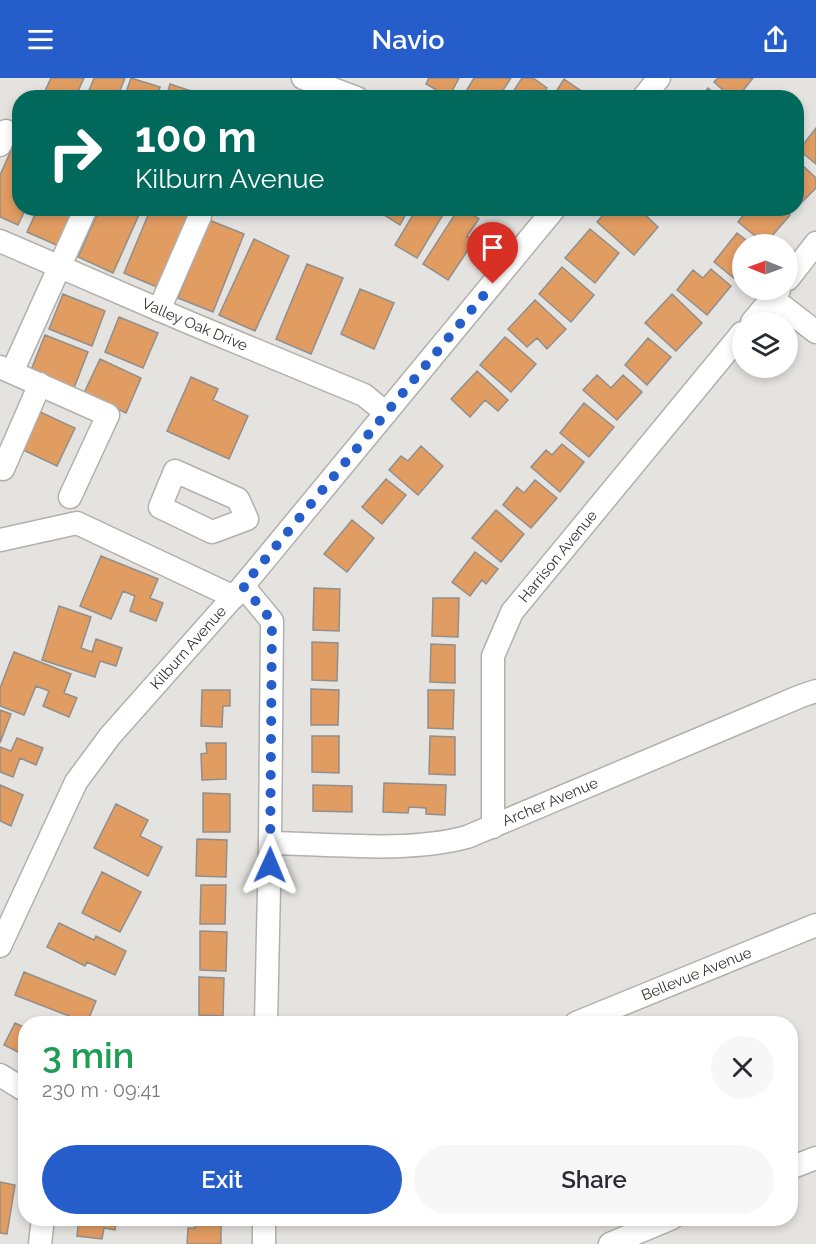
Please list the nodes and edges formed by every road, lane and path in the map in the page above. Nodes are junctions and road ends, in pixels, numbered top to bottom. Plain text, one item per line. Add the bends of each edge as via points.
1 (303, 78) edge
2 (659, 78) edge
3 (335, 90) edge
4 (649, 90) edge
5 (82, 216) edge
6 (200, 216) dead end
7 (544, 216) edge
8 (0, 241) edge
9 (816, 243) edge
10 (798, 266) edge
11 (60, 267) junction
12 (770, 300) edge
13 (781, 300) edge
14 (159, 310) junction
15 (760, 312) edge
16 (816, 332) edge
17 (732, 345) edge
18 (6, 369) edge
19 (40, 384) junction
20 (386, 413) junction
21 (3, 469) dead end
22 (70, 497) dead end
23 (0, 540) edge
24 (239, 592) junction
25 (816, 692) edge
26 (493, 827) junction
27 (270, 843) junction
28 (9, 908) edge
29 (816, 925) edge
30 (0, 946) edge
31 (266, 1016) edge
32 (593, 1016) edge
33 (0, 1075) edge
34 (18, 1087) edge
35 (816, 1158) edge
36 (798, 1165) edge
37 (42, 1226) edge
38 (264, 1226) edge
39 (653, 1226) edge
40 (40, 1244) edge
41 (264, 1244) edge
42 (610, 1244) edge

1 - 3 street
2 - 4 street
5 - 11 street
6 - 14 street
7 - 20 street, Kilburn Avenue
8 - 11 street, Valley Oak Drive
9 - 10 street
11 - 14 street, Valley Oak Drive
11 - 18 street
12 - 15 street
13 - 16 street
14 - 20 street, Valley Oak Drive via 364,395
17 - 26 street, Harrison Avenue via 512,612 493,656
18 - 19 street
19 - 21 street
19 - 22 street via 108,415
20 - 24 street, Kilburn Avenue
23 - 24 street via 77,522
24 - 27 street via 272,621
24 - 28 street, Kilburn Avenue via 110,736 76,782
25 - 26 street, Archer Avenue
26 - 27 street, Archer Avenue via 442,843 417,846
27 - 31 street
28 - 30 street, Kilburn Avenue
29 - 32 street, Bellevue Avenue
33 - 34 street
35 - 36 street
37 - 40 street
38 - 41 street
39 - 42 street

